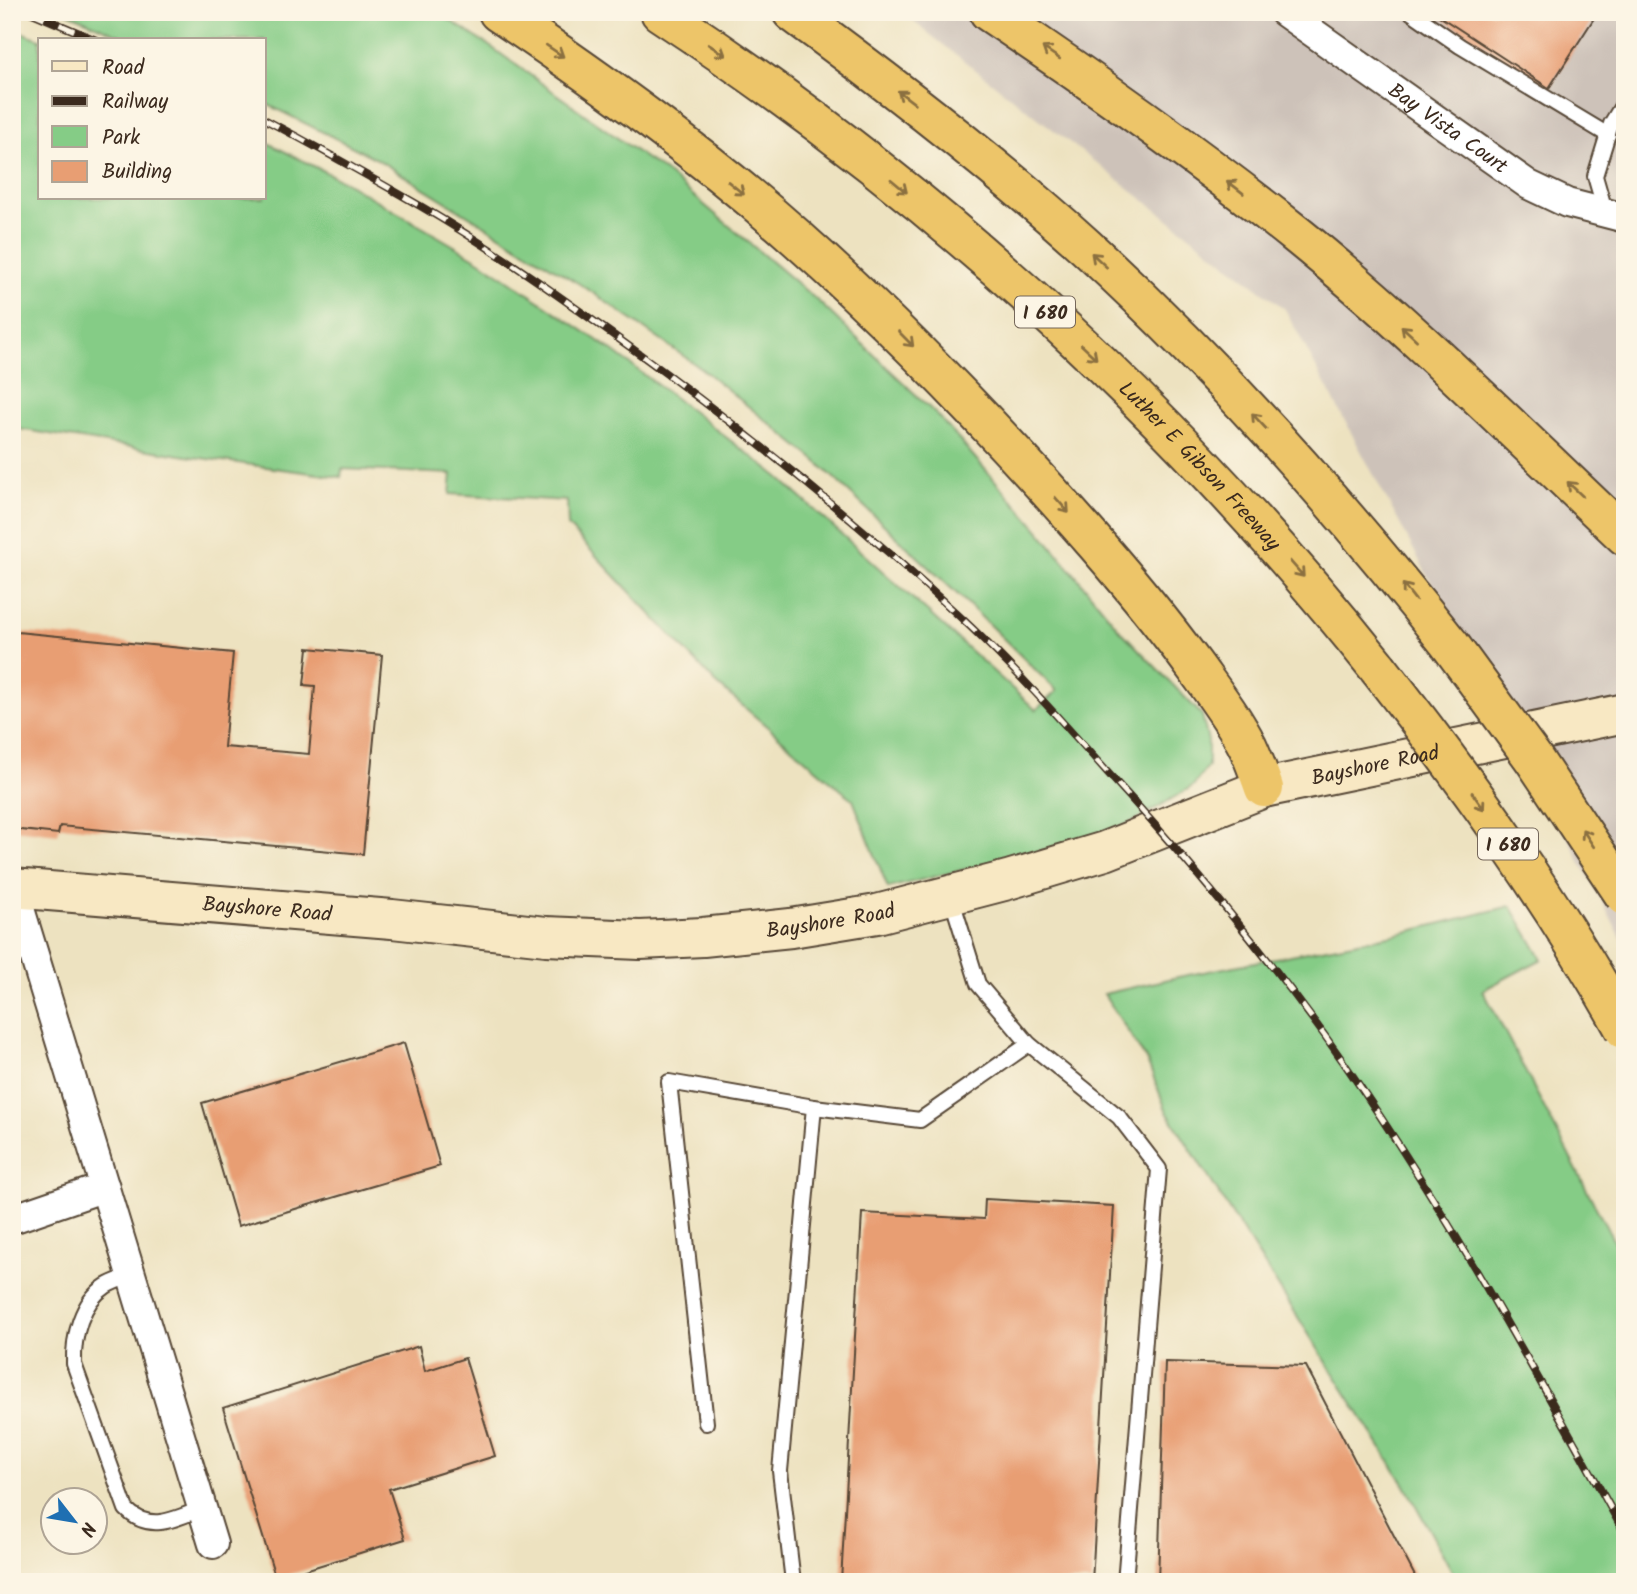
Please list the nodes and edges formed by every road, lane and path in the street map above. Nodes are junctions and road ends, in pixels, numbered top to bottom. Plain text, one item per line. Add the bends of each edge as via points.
1 (498, 12) edge
2 (660, 12) edge
3 (792, 12) edge
4 (989, 12) edge
5 (1284, 12) edge
6 (1411, 12) edge
7 (1625, 101) edge
8 (1615, 127) edge
9 (1615, 216) edge
10 (1625, 536) edge
11 (1625, 713) edge
12 (1264, 788) junction
13 (13, 888) edge
14 (950, 895) junction
15 (1625, 895) edge
16 (1625, 1030) edge
17 (1029, 1044) junction
18 (814, 1107) junction
19 (105, 1187) junction
20 (12, 1219) edge
21 (132, 1275) junction
22 (706, 1423) dead end
23 (202, 1507) junction
24 (214, 1544) dead end
25 (793, 1582) edge
26 (1125, 1582) edge

1 -> 12 highway via 571,61 796,237 940,373 1000,435 1179,644 1248,747
2 -> 16 highway, Luther E Gibson Freeway / I 680, bridge via 743,67 881,170 1037,305 1197,458 1299,572 1450,761 1582,957
15 -> 3 highway, bridge via 1451,646 1298,462 1086,247 902,94
10 -> 4 highway via 1299,237 1172,137
5 - 9 street, Bay Vista Court via 1529,185 1567,203
6 - 8 lane via 1460,46
7 - 8 lane
8 - 9 lane via 1595,176
11 - 12 street, Bayshore Road
12 - 14 street, Bayshore Road via 1105,851
13 - 14 street, Bayshore Road via 546,936 640,940 791,928 877,914
13 - 19 street
14 - 17 lane via 978,984
17 - 18 lane via 920,1120
17 - 26 lane via 1119,1117 1159,1169
18 - 22 lane via 669,1082
18 - 25 lane via 780,1471
19 - 20 street
19 - 21 street
21 - 23 street
21 - 23 lane via 103,1288 86,1308 77,1330 74,1364 126,1509 140,1521 161,1523
23 - 24 street

